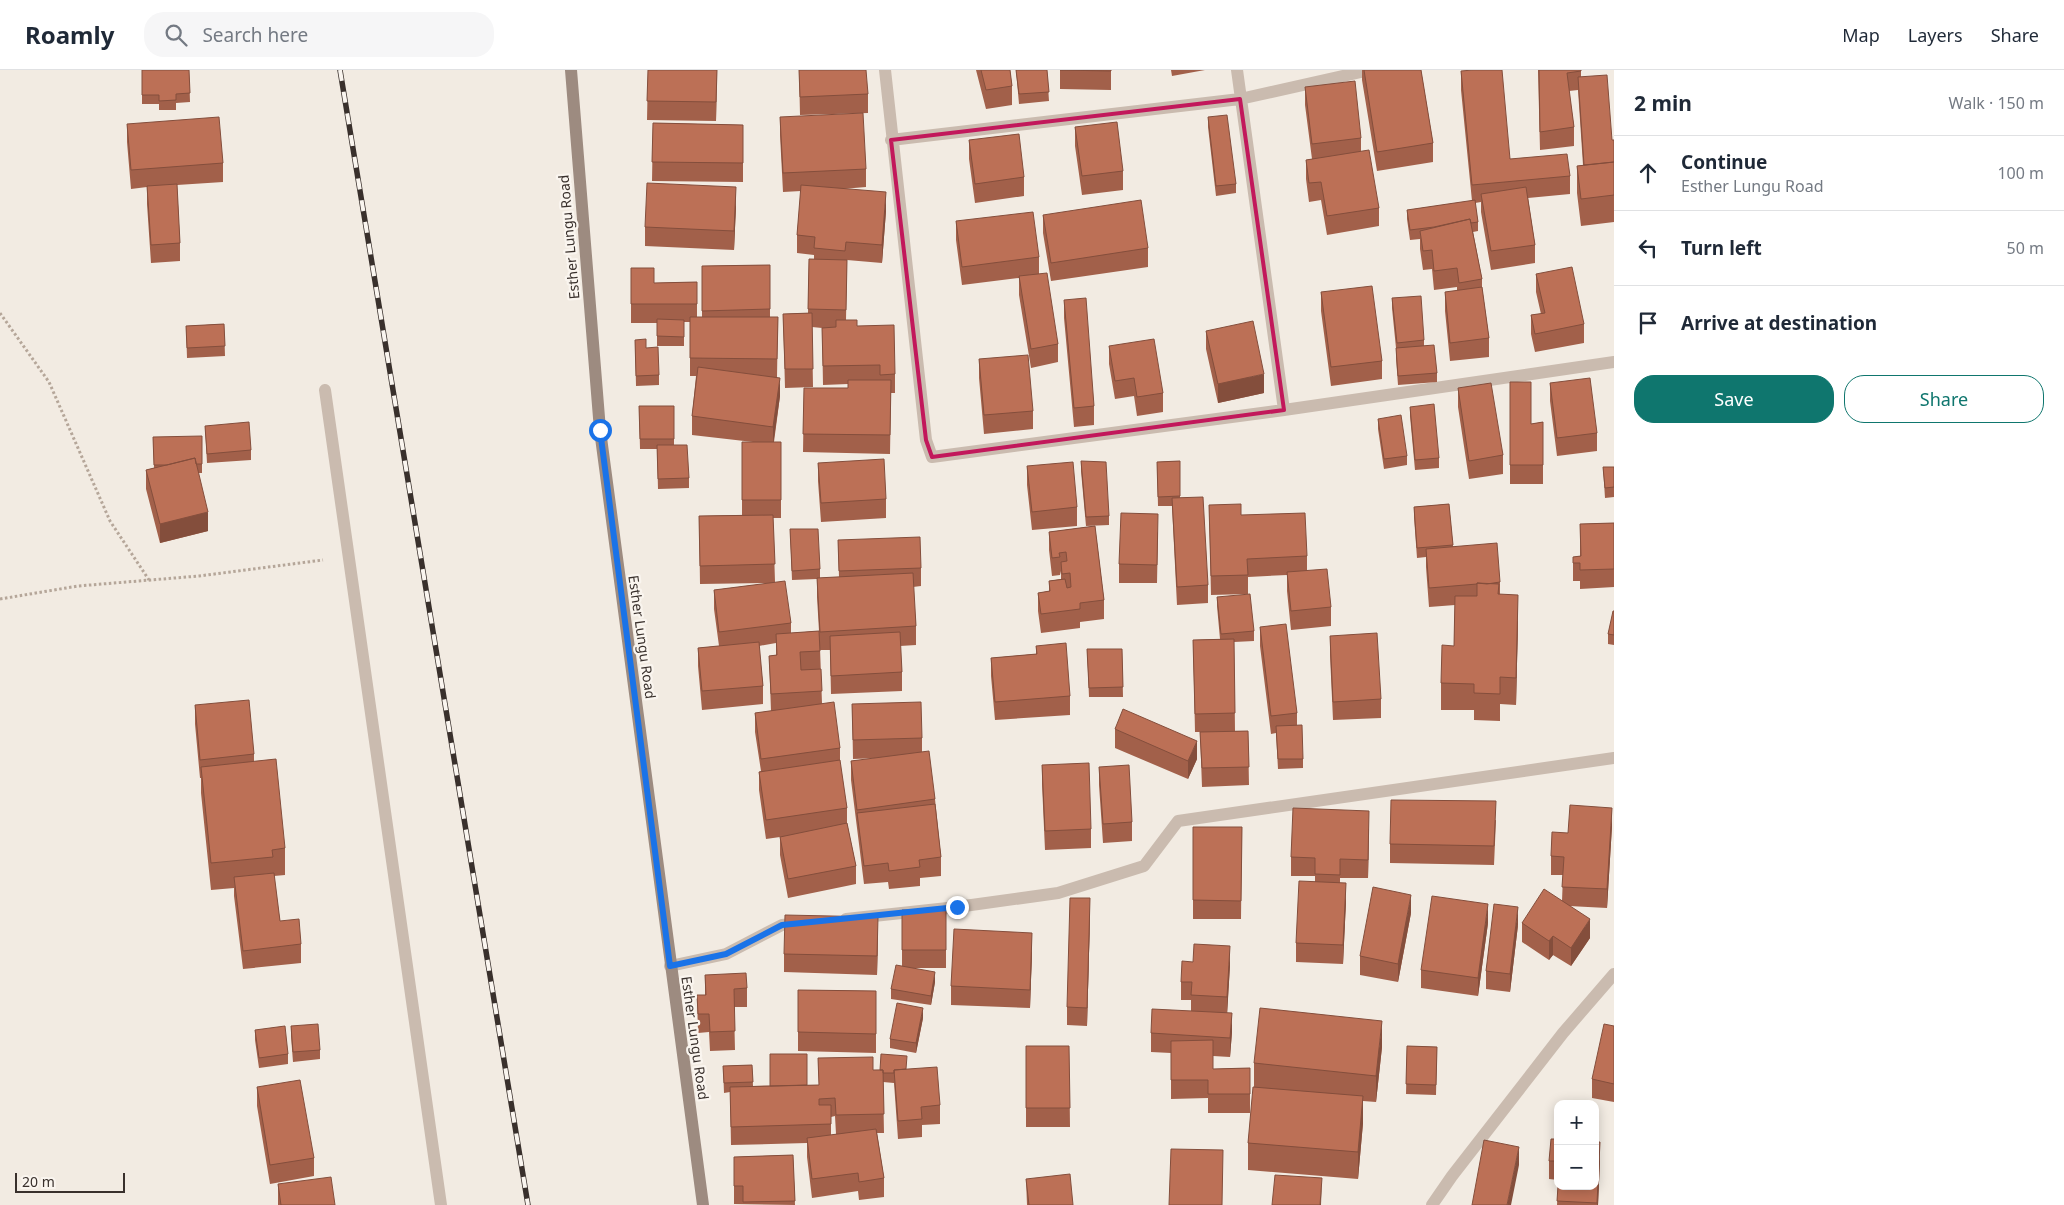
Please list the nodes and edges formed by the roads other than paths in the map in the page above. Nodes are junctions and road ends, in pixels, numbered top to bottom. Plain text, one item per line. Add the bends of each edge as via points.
1 (571, 70) edge
2 (885, 70) edge
3 (1237, 70) edge
4 (1370, 70) edge
5 (1240, 99) junction
6 (891, 140) junction
7 (1614, 362) edge
8 (325, 390) dead end
9 (1284, 410) junction
10 (1614, 758) edge
11 (831, 920) edge
12 (811, 922) edge
13 (670, 966) junction
14 (1614, 974) edge
15 (441, 1205) edge
16 (703, 1205) edge
17 (1432, 1205) edge

1 - 13 street, Esther Lungu Road via 600,430
2 - 6 street
3 - 5 street
4 - 5 street
5 - 6 street
5 - 9 street
6 - 9 street via 925,430 932,457
7 - 9 street
8 - 15 street
10 - 11 street via 1178,822 1144,866 1058,893
12 - 13 street via 782,925 726,954
13 - 16 street, Esther Lungu Road
14 - 17 street via 1563,1033

